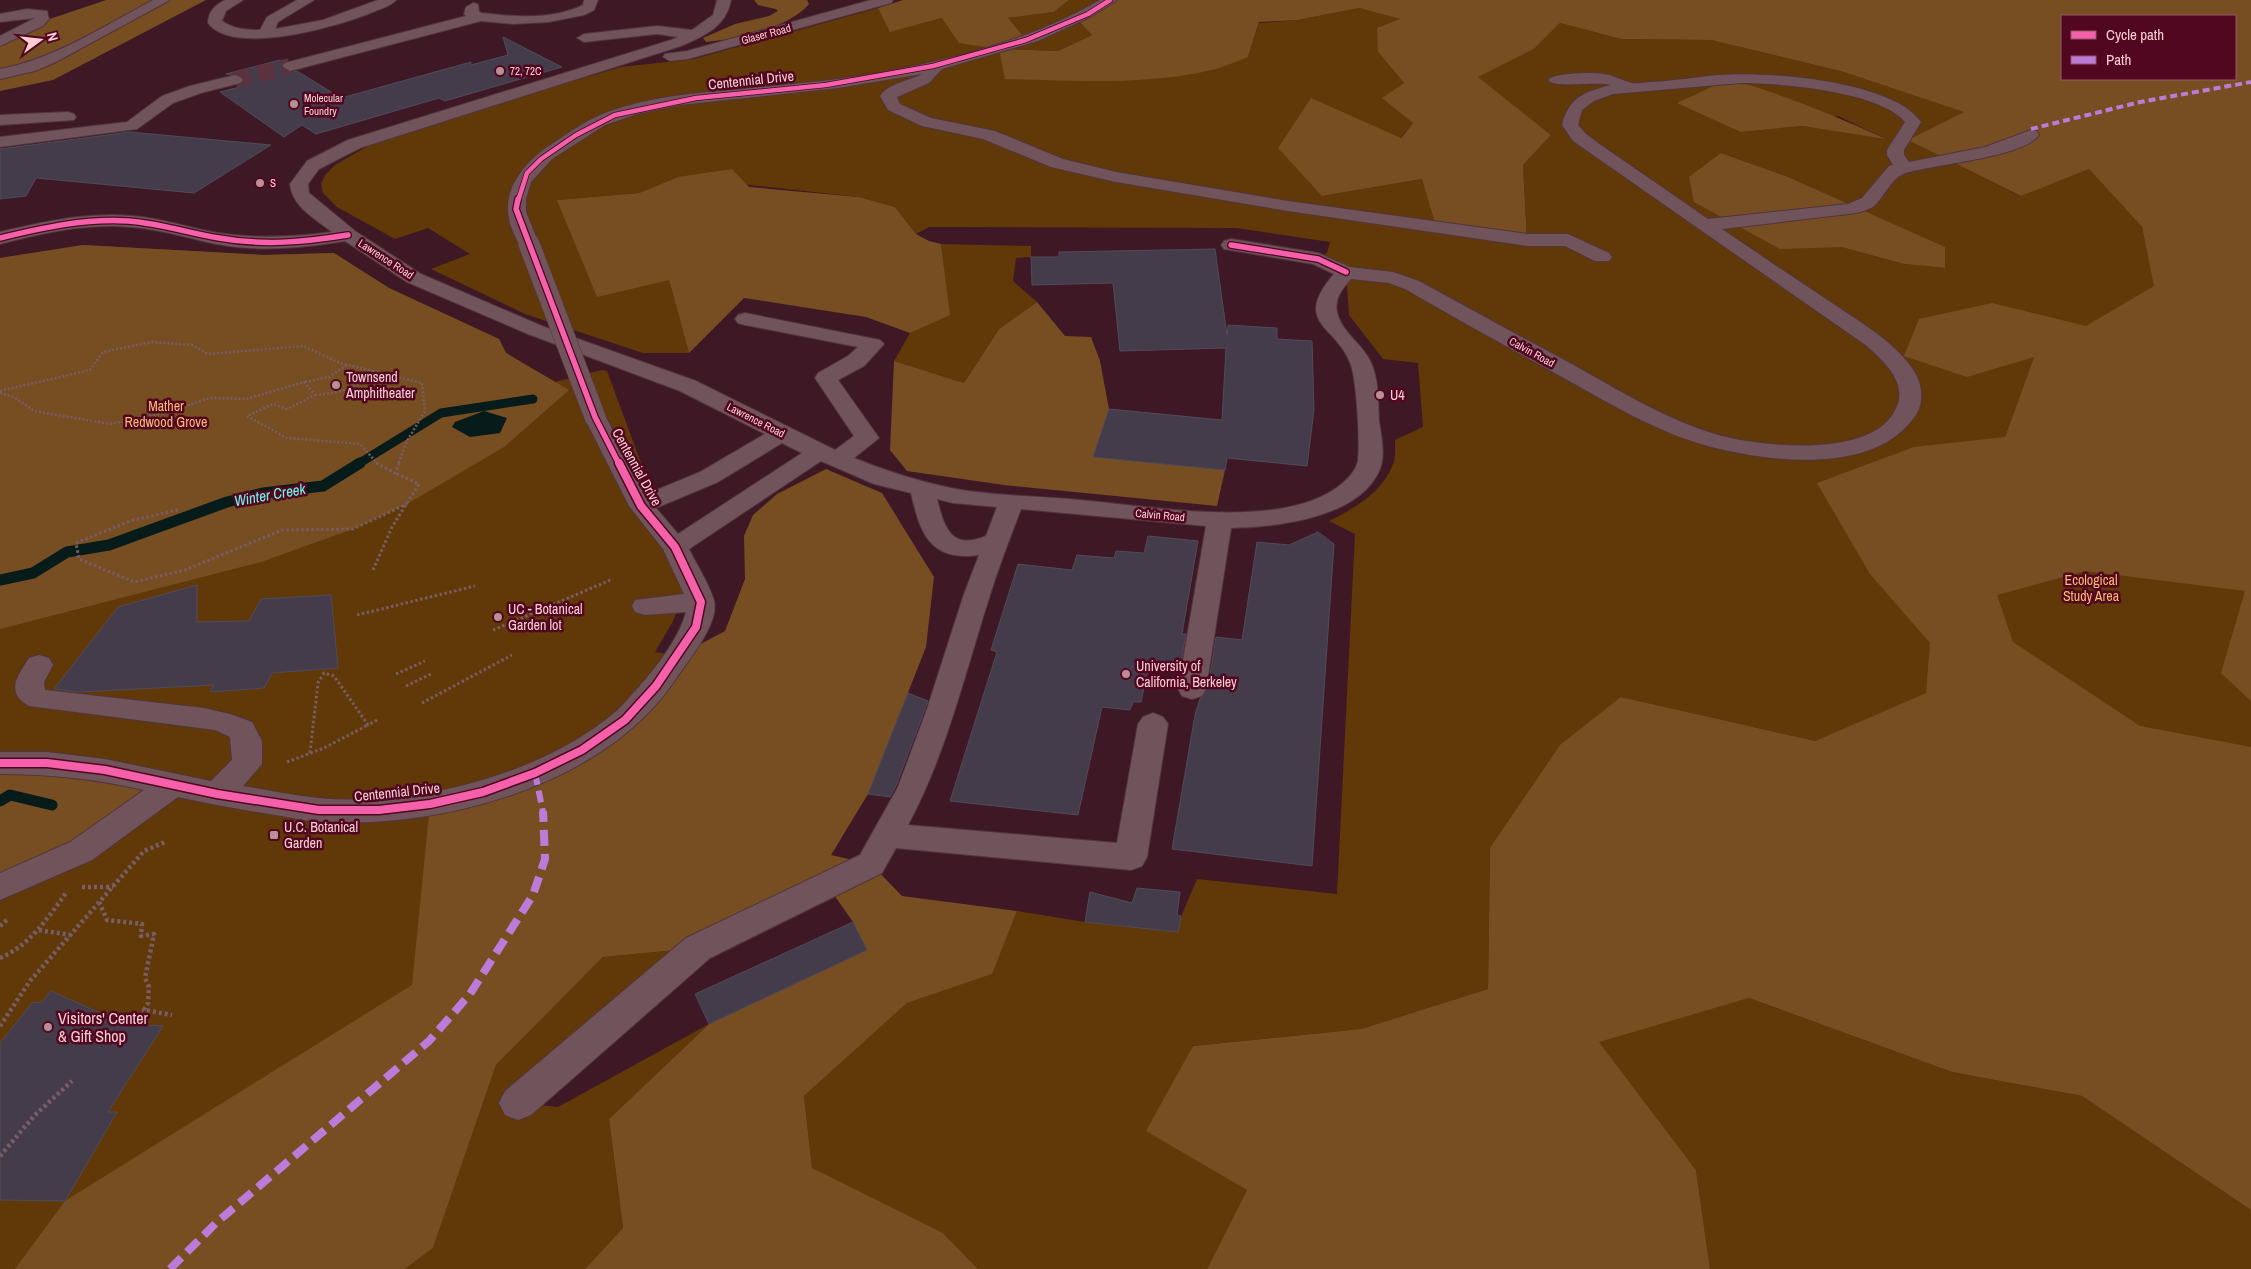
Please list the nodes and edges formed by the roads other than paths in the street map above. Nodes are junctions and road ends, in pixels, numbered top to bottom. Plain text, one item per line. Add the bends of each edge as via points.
1 (163, 0) edge
2 (236, 0) edge
3 (307, 0) edge
4 (390, 0) edge
5 (481, 0) edge
6 (591, 0) edge
7 (724, 0) edge
8 (886, 0) edge
9 (1110, 0) edge
10 (0, 18) edge
11 (480, 18) junction
12 (266, 33) junction
13 (694, 35) junction
14 (584, 38) dead end
15 (0, 42) edge
16 (644, 54) junction
17 (290, 66) tunnel mouth
18 (933, 66) junction
19 (0, 74) edge
20 (235, 80) tunnel mouth
21 (1556, 80) dead end
22 (1630, 87) junction
23 (147, 114) junction
24 (0, 120) edge
25 (2031, 135) dead end
26 (0, 142) edge
27 (1904, 167) junction
28 (1704, 225) junction
29 (348, 235) junction
30 (0, 238) edge
31 (1230, 245) dead end
32 (1602, 256) dead end
33 (1346, 272) junction
34 (745, 319) dead end
35 (1607, 369) dead end
36 (1584, 380) junction
37 (782, 433) junction
38 (827, 456) junction
39 (923, 490) junction
40 (1011, 502) junction
41 (641, 506) junction
42 (1220, 520) junction
43 (997, 542) junction
44 (676, 547) junction
45 (701, 602) junction
46 (645, 606) dead end
47 (40, 665) dead end
48 (1192, 689) dead end
49 (1153, 724) dead end
50 (0, 762) edge
51 (173, 785) junction
52 (217, 794) junction
53 (886, 835) junction
54 (0, 887) edge
55 (518, 1103) dead end

1 - 19 street via 51,59 30,68
2 - 12 street via 214,16 221,30
3 - 12 street via 272,20
4 - 12 street via 339,20
5 - 11 street via 471,9 471,14
6 - 11 street via 586,9 574,13 508,20
7 - 13 street, Lawrence Road via 720,16
8 - 16 street, Glaser Road via 688,55
9 - 18 street, Centennial Drive via 1088,14 1033,37
10 - 15 street via 42,14 38,23
11 - 17 street
13 - 14 street via 658,30
13 - 16 street, Lawrence Road
16 - 29 street, Lawrence Road via 388,132 313,164 299,184 300,194
18 - 32 street via 934,70 922,82 902,87 888,96 894,107 928,123 948,124 1000,138 1057,163 1116,178 1288,206 1527,240 1568,240
18 - 41 street, Centennial Drive, bridge via 826,85 696,98 615,115 576,135 541,159 527,174 516,209 595,417
20 - 23 street via 170,98
21 - 22 street via 1602,78
22 - 27 street, Calvin Road via 1678,86 1740,77 1816,83 1881,102 1910,115 1913,122 1894,155
22 - 28 street, Calvin Road via 1591,97 1578,105 1572,113 1570,125 1592,147
23 - 24 street
23 - 26 street via 131,126
25 - 27 street via 1987,152
27 - 28 street via 1891,173 1868,202 1851,208
28 - 36 street, Calvin Road via 1898,362 1910,384 1910,405 1902,421 1885,436 1834,451 1738,456 1677,429
29 - 30 street via 312,241 247,242 156,224 110,220 67,224
29 - 37 street, Lawrence Road via 422,281 535,330 688,386
31 - 33 street via 1318,260
33 - 36 street, Calvin Road via 1393,278 1412,285
33 - 42 street, Calvin Road via 1325,304 1328,316 1360,360 1365,375 1369,466 1357,484 1338,499 1312,511 1281,517
34 - 38 street via 873,344 856,361 826,378 867,438
35 - 36 street
37 - 38 street, Lawrence Road
37 - 41 street via 709,477
38 - 39 street, Calvin Road via 882,479
38 - 44 street
39 - 40 street, Calvin Road
39 - 43 street via 933,530 942,542 969,549 984,548
40 - 42 street, Calvin Road
40 - 43 street
41 - 44 street, Centennial Drive
42 - 48 street
43 - 53 street via 913,787
44 - 45 street, Centennial Drive
45 - 46 street
45 - 52 street, Centennial Drive via 696,627 678,656 625,720 582,750 536,774 483,792 430,804 379,810 319,810
47 - 52 street via 30,682 29,693 39,699 204,718 242,730 247,741 247,764
49 - 53 street via 1131,857
50 - 51 street, Centennial Drive via 47,763 105,770
51 - 52 street, Centennial Drive
51 - 54 street via 81,851
53 - 55 street via 871,864 698,948

